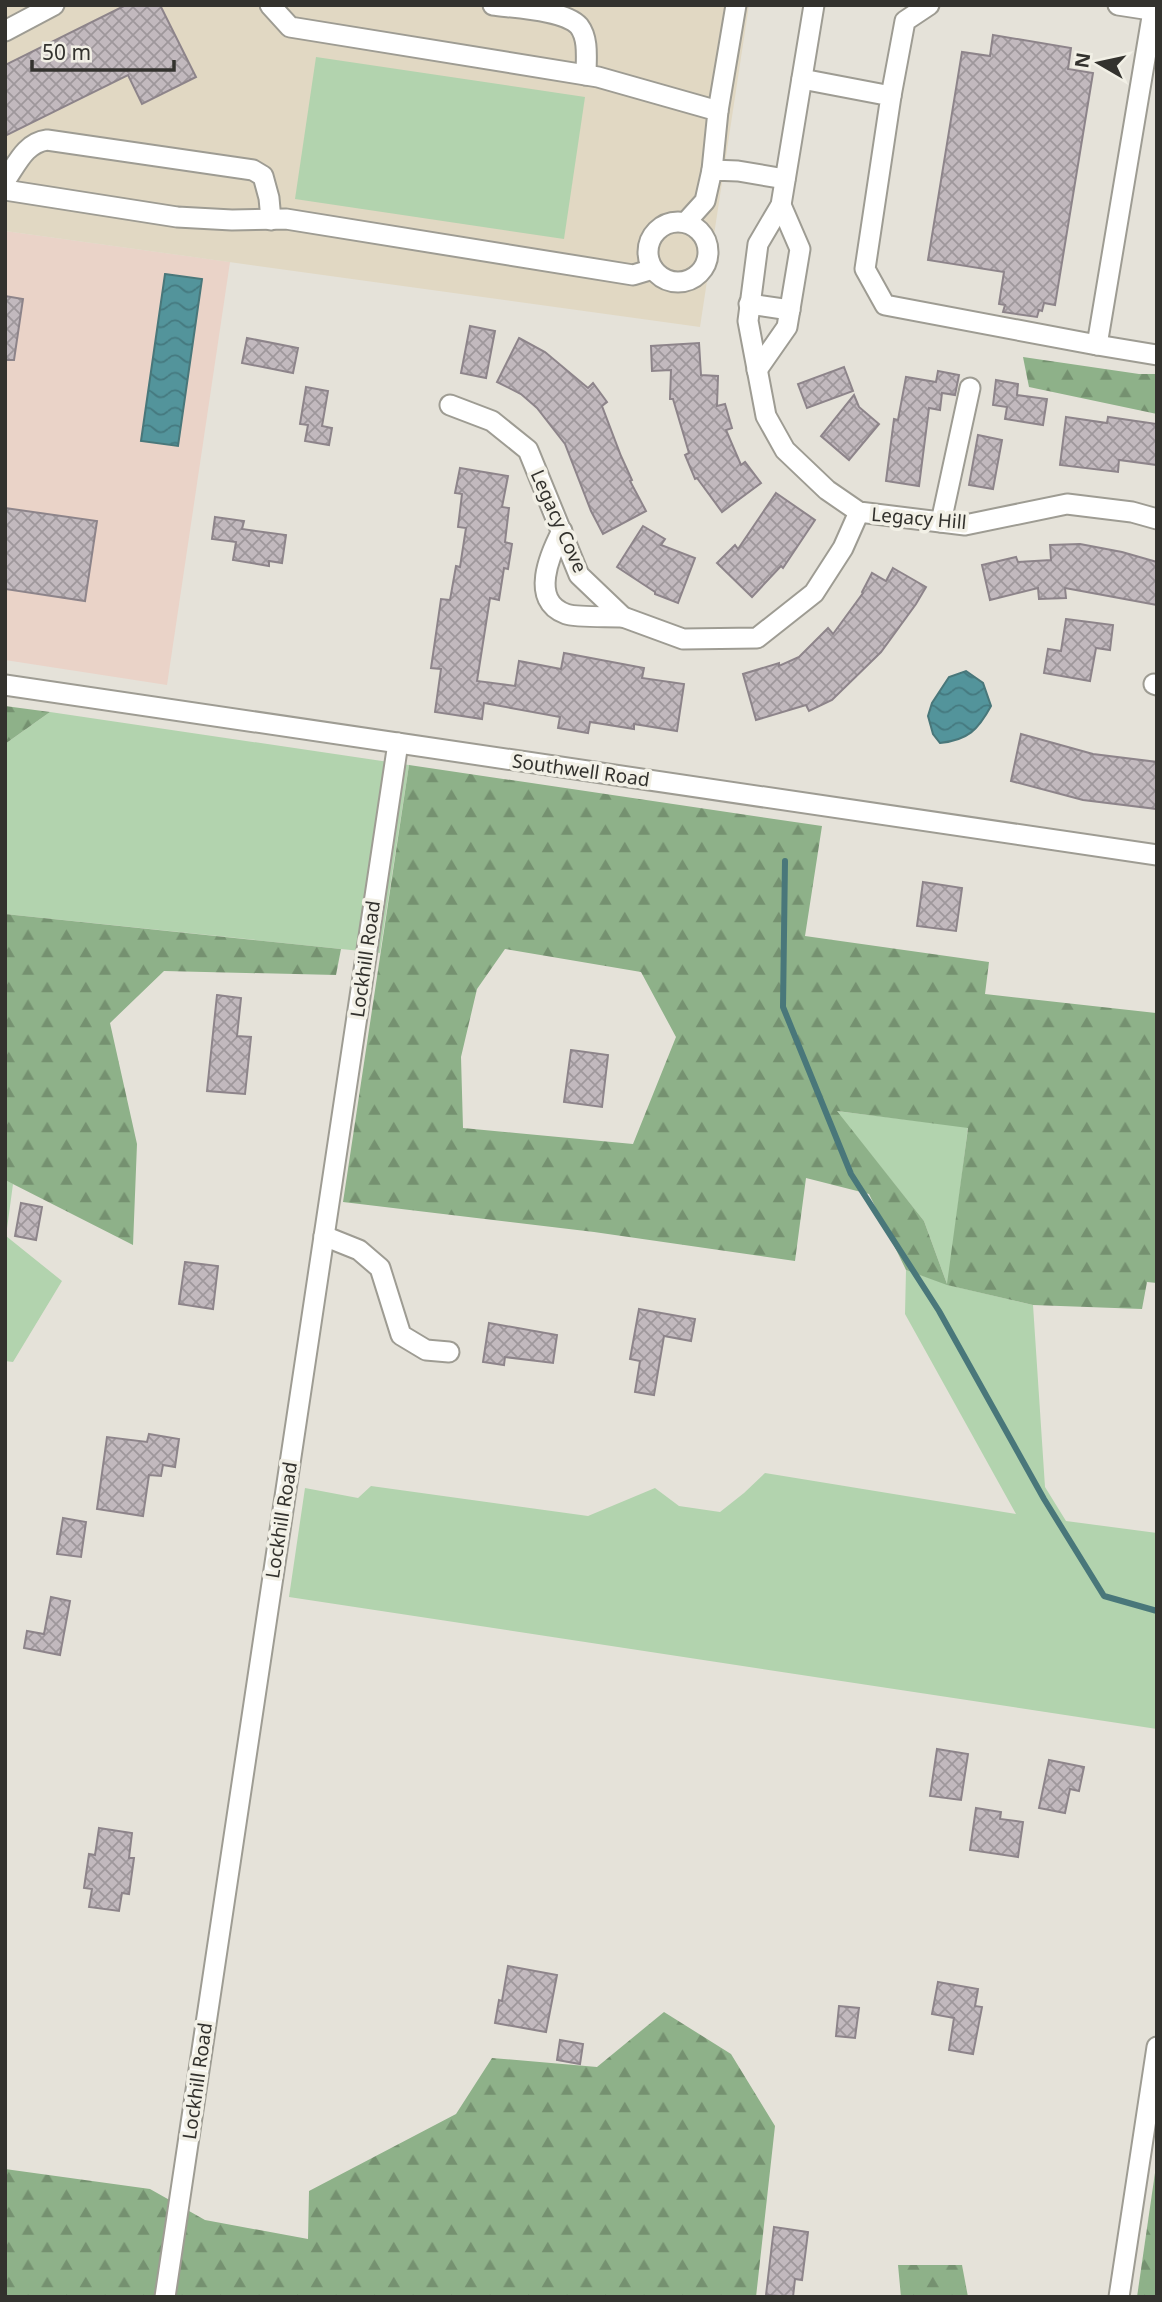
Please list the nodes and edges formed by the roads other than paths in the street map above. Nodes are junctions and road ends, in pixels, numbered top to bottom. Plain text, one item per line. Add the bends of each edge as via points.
1 (54, 5) edge
2 (270, 5) edge
3 (494, 5) edge
4 (736, 5) edge
5 (814, 5) edge
6 (929, 5) edge
7 (1118, 5) edge
8 (1154, 9) edge
9 (5, 31) edge
10 (586, 75) junction
11 (802, 79) junction
12 (891, 96) junction
13 (718, 111) junction
14 (712, 170) junction
15 (785, 179) junction
16 (5, 181) edge
17 (5, 190) edge
18 (781, 205) junction
19 (271, 220) junction
20 (686, 222) junction
21 (653, 269) junction
22 (749, 304) junction
23 (790, 310) junction
24 (1097, 345) junction
25 (1156, 351) edge
26 (757, 370) junction
27 (970, 388) dead end
28 (450, 405) dead end
29 (859, 512) junction
30 (1157, 519) edge
31 (941, 522) junction
32 (562, 531) junction
33 (622, 617) junction
34 (5, 685) edge
35 (398, 743) junction
36 (1157, 855) edge
37 (324, 1236) junction
38 (449, 1352) dead end
39 (1157, 2047) edge
40 (165, 2297) edge
41 (1119, 2297) edge

1 - 9 street
2 - 10 street via 290,27 302,30
3 - 10 street via 560,15 578,26 586,44
4 - 13 street
5 - 11 street, Legacy Hill
6 - 12 street via 905,21
7 - 8 street
8 - 24 street
10 - 13 street
11 - 12 street
11 - 15 street, Legacy Hill
12 - 24 street via 865,269 885,305
13 - 14 street
14 - 15 street
14 - 20 street via 705,201
15 - 18 street, Legacy Hill
16 - 19 street via 28,147 47,140 253,170 262,176
17 - 19 street via 177,217
18 - 22 street, Legacy Hill via 758,244
18 - 23 street via 800,249
19 - 21 street via 634,275
20 - 21 street via 657,230 648,249
20 - 21 street via 707,241 703,269 688,281 678,282
22 - 23 street
22 - 26 street, Legacy Hill
23 - 26 street via 787,327
24 - 25 street
26 - 29 street, Legacy Hill via 766,416 785,450 827,490
27 - 31 street
28 - 32 street, Legacy Cove via 492,421 528,450
29 - 31 street, Legacy Hill
29 - 33 street, Legacy Cove via 814,593 757,638 683,639
30 - 31 street, Legacy Hill via 1068,503 965,525
32 - 33 street, Legacy Cove via 579,575
32 - 33 street via 549,556 544,578 547,596 567,614
34 - 35 street, Southwell Road
35 - 36 street, Southwell Road
35 - 37 street, Lockhill Road
37 - 38 street via 359,1250 380,1268 401,1335 426,1350
37 - 40 street, Lockhill Road
39 - 41 street

